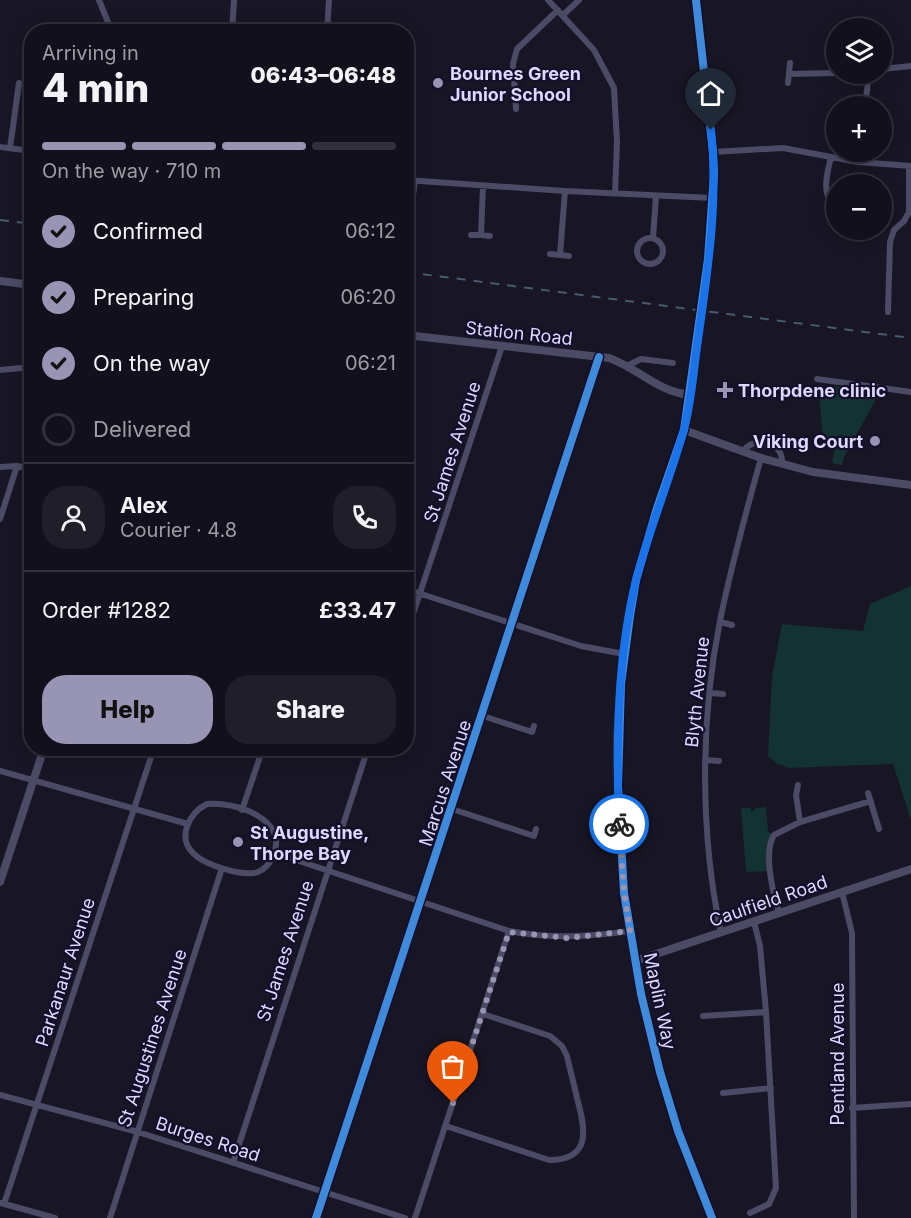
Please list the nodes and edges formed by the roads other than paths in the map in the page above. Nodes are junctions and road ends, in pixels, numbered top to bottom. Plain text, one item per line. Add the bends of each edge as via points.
1 (99, 0) edge
2 (234, 0) edge
3 (329, 0) edge
4 (548, 0) edge
5 (579, 0) edge
6 (696, 0) edge
7 (560, 12) junction
8 (109, 24) edge
9 (232, 24) edge
10 (328, 24) edge
11 (790, 63) dead end
12 (911, 66) edge
13 (892, 68) edge
14 (826, 73) edge
15 (789, 74) junction
16 (19, 82) dead end
17 (788, 82) dead end
18 (516, 109) dead end
19 (0, 147) edge
20 (10, 148) junction
21 (24, 150) edge
22 (713, 152) junction
23 (826, 156) edge
24 (858, 162) edge
25 (910, 166) edge
26 (415, 181) joint
27 (483, 186) junction
28 (414, 188) edge
29 (566, 191) junction
30 (615, 194) junction
31 (656, 196) junction
32 (712, 198) junction
33 (471, 235) dead end
34 (481, 235) junction
35 (490, 236) dead end
36 (653, 238) junction
37 (550, 254) dead end
38 (560, 255) junction
39 (569, 256) dead end
40 (0, 281) edge
41 (24, 284) edge
42 (888, 312) dead end
43 (414, 336) edge
44 (502, 346) junction
45 (599, 357) junction
46 (673, 363) dead end
47 (627, 366) junction
48 (24, 367) edge
49 (0, 370) edge
50 (817, 378) dead end
51 (911, 392) edge
52 (690, 395) junction
53 (684, 430) junction
54 (742, 452) junction
55 (760, 458) junction
56 (782, 464) junction
57 (17, 466) junction
58 (24, 467) edge
59 (0, 468) edge
60 (911, 484) edge
61 (0, 519) edge
62 (414, 591) edge
63 (420, 593) junction
64 (414, 611) edge
65 (720, 622) junction
66 (512, 624) junction
67 (732, 625) dead end
68 (624, 654) junction
69 (710, 693) junction
70 (723, 694) dead end
71 (483, 716) junction
72 (529, 740) dead end
73 (42, 756) edge
74 (151, 756) edge
75 (260, 756) edge
76 (365, 756) edge
77 (705, 760) junction
78 (719, 760) dead end
79 (0, 771) edge
80 (34, 780) junction
81 (798, 785) dead end
82 (868, 793) dead end
83 (871, 801) junction
84 (135, 808) junction
85 (452, 809) junction
86 (242, 810) junction
87 (800, 822) junction
88 (188, 824) junction
89 (879, 829) dead end
90 (531, 844) dead end
91 (275, 853) junction
92 (222, 868) junction
93 (911, 869) edge
94 (327, 871) junction
95 (0, 882) edge
96 (842, 892) junction
97 (422, 902) junction
98 (778, 912) junction
99 (754, 922) junction
100 (630, 931) junction
101 (509, 932) junction
102 (721, 933) junction
103 (636, 962) junction
104 (766, 1012) junction
105 (483, 1014) junction
106 (703, 1016) dead end
107 (771, 1088) junction
108 (723, 1094) dead end
109 (0, 1095) edge
110 (911, 1104) edge
111 (37, 1105) junction
112 (852, 1108) junction
113 (446, 1126) junction
114 (138, 1132) junction
115 (233, 1163) junction
116 (325, 1192) junction
117 (2, 1203) edge
118 (750, 1213) dead end
119 (55, 1218) edge
120 (110, 1218) edge
121 (316, 1218) edge
122 (405, 1218) edge
123 (415, 1218) edge
124 (712, 1218) edge
125 (854, 1218) edge

1 - 8 street
2 - 9 street
3 - 10 street
4 - 7 street
5 - 7 street
6 - 22 street, Maplin Way
7 - 18 street via 517,50 513,64
7 - 30 street via 594,50 614,88
11 - 15 street
12 - 13 street
14 - 15 street
15 - 17 street
16 - 20 street
19 - 20 street
20 - 21 street
22 - 23 street via 783,148
22 - 32 street, Maplin Way
24 - 25 street
25 - 42 street via 909,212 894,230 890,242
26 - 27 street
26 - 28 street
27 - 29 street
27 - 34 street
29 - 30 street
29 - 38 street
30 - 31 street
31 - 32 street
31 - 36 street
32 - 52 street, Maplin Way, bridge
33 - 34 street
34 - 35 street
36 - 36 street via 642,240 637,250 638,257 648,264 662,256 662,247
37 - 38 street
38 - 39 street
40 - 41 street
43 - 44 street, Station Road
44 - 45 street, Station Road
44 - 63 street, St James Avenue
45 - 47 street, Station Road
45 - 66 street, Marcus Avenue
46 - 47 street, Station Road via 641,359
47 - 52 street, Station Road via 662,388
48 - 49 street
50 - 51 street via 828,384
52 - 53 street, Maplin Way
53 - 54 street
53 - 68 street, Maplin Way via 636,580
54 - 55 street
54 - 56 street via 760,441 775,446 783,458
55 - 56 street
55 - 65 street, Blyth Avenue
56 - 60 street via 819,473
57 - 58 street
57 - 59 street
57 - 61 street
62 - 63 street
63 - 64 street, St James Avenue
63 - 66 street
65 - 67 street
65 - 69 street, Blyth Avenue
66 - 68 street via 581,646
66 - 71 street, Marcus Avenue
68 - 100 street, Maplin Way via 618,786 621,860
69 - 70 street
69 - 77 street, Blyth Avenue
71 - 72 street via 533,729
71 - 85 street, Marcus Avenue
73 - 80 street
74 - 84 street, Parkanaur Avenue
75 - 86 street
76 - 94 street, St James Avenue
77 - 78 street
77 - 102 street, Blyth Avenue via 709,846
79 - 80 street
80 - 84 street
80 - 95 street
81 - 87 street via 794,794
82 - 83 street
83 - 87 street
83 - 89 street
84 - 88 street
84 - 111 street, Parkanaur Avenue
85 - 90 street via 535,833
85 - 97 street, Marcus Avenue
86 - 88 street via 207,804 194,813
86 - 91 street via 271,825 277,841
87 - 98 street via 771,840 771,887
88 - 92 street via 189,849
91 - 92 street via 258,872
91 - 94 street
92 - 114 street, St Augustines Avenue
93 - 96 street, Caulfield Road
94 - 97 street
94 - 115 street, St James Avenue
96 - 98 street, Caulfield Road
96 - 112 street, Pentland Avenue via 852,933
97 - 101 street
97 - 116 street, Marcus Avenue
98 - 99 street, Caulfield Road
99 - 102 street, Caulfield Road
99 - 104 street
100 - 101 street via 567,938
100 - 103 street, Maplin Way
101 - 105 street
102 - 103 street, Caulfield Road
103 - 124 street, Maplin Way via 660,1072
104 - 106 street
104 - 107 street
105 - 113 street
105 - 113 street via 550,1036 562,1046 584,1123 583,1142 570,1156 549,1160
107 - 108 street
107 - 118 street via 775,1194 765,1207
109 - 111 street, Burges Road
110 - 112 street
111 - 114 street, Burges Road
111 - 117 street, Parkanaur Avenue
112 - 125 street, Pentland Avenue
113 - 123 street
114 - 115 street, Burges Road
114 - 120 street, St Augustines Avenue
115 - 116 street, Burges Road
116 - 121 street, Marcus Avenue
116 - 122 street, Burges Road
117 - 119 street

